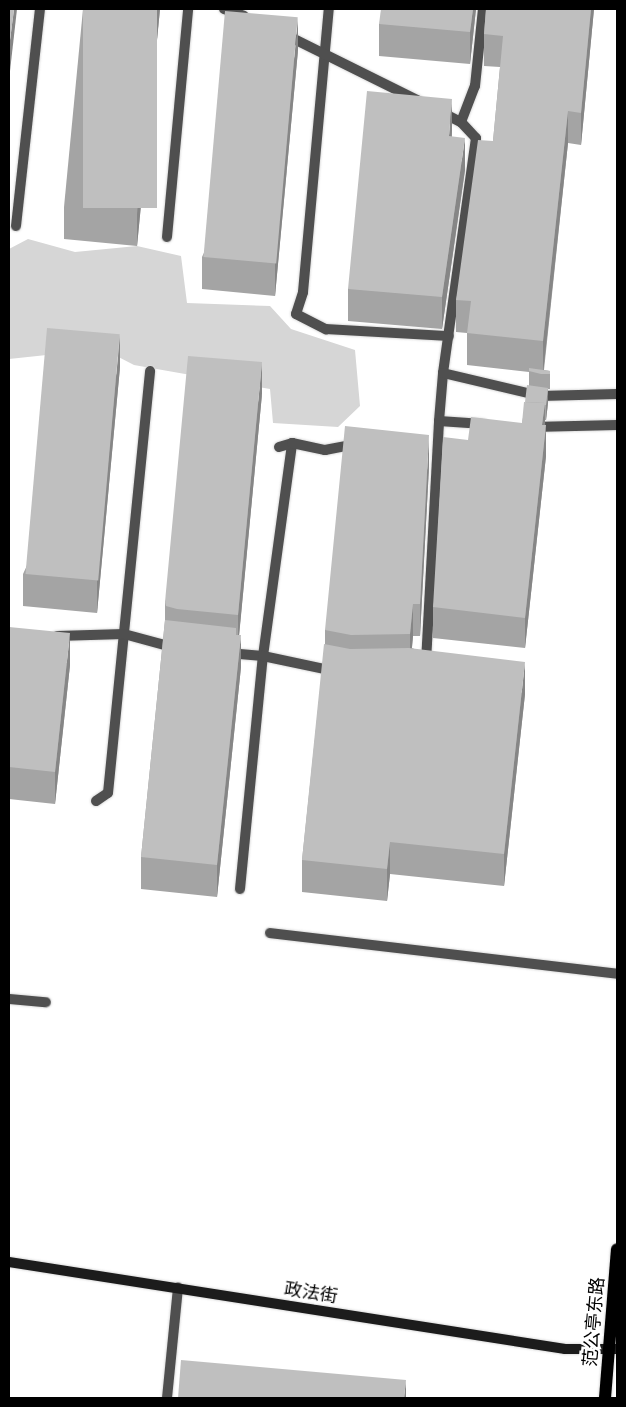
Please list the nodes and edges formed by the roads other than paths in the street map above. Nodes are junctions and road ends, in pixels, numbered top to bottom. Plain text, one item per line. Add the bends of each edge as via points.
1 (40, 9) edge
2 (188, 9) edge
3 (224, 9) edge
4 (329, 9) edge
5 (484, 9) edge
6 (252, 20) edge
7 (279, 32) edge
8 (323, 52) junction
9 (462, 122) junction
10 (16, 226) dead end
11 (168, 237) dead end
12 (449, 336) junction
13 (150, 370) dead end
14 (444, 373) junction
15 (617, 394) edge
16 (439, 421) junction
17 (498, 425) edge
18 (617, 425) edge
19 (518, 426) edge
20 (362, 442) edge
21 (292, 443) junction
22 (280, 447) dead end
23 (44, 634) edge
24 (124, 634) junction
25 (186, 649) edge
26 (215, 652) edge
27 (263, 656) junction
28 (419, 669) edge
29 (350, 674) edge
30 (96, 801) dead end
31 (240, 889) dead end
32 (270, 933) dead end
33 (617, 974) edge
34 (9, 999) edge
35 (46, 1002) dead end
36 (617, 1249) edge
37 (9, 1262) edge
38 (178, 1288) junction
39 (613, 1350) edge
40 (167, 1398) edge
41 (605, 1398) edge

1 - 10 street
2 - 11 street
3 - 6 street
4 - 8 street
5 - 9 street via 475,86
7 - 8 street
8 - 9 street
8 - 12 street via 303,292 296,314 326,329
9 - 12 street via 476,138
12 - 14 street
13 - 24 street
14 - 15 street via 540,396
14 - 16 street
16 - 17 street
16 - 28 street via 433,436 425,664
18 - 19 street
20 - 21 street via 325,450
21 - 22 street
21 - 27 street
23 - 24 street via 70,637
24 - 25 street
24 - 30 street via 108,793
26 - 27 street
27 - 29 street
27 - 31 street
32 - 33 street
34 - 35 street
36 - 39 main road, 范公亭东路
37 - 38 street, 政法街
38 - 39 street, 政法街 via 576,1350
38 - 40 street
39 - 41 main road, 范公亭东路

